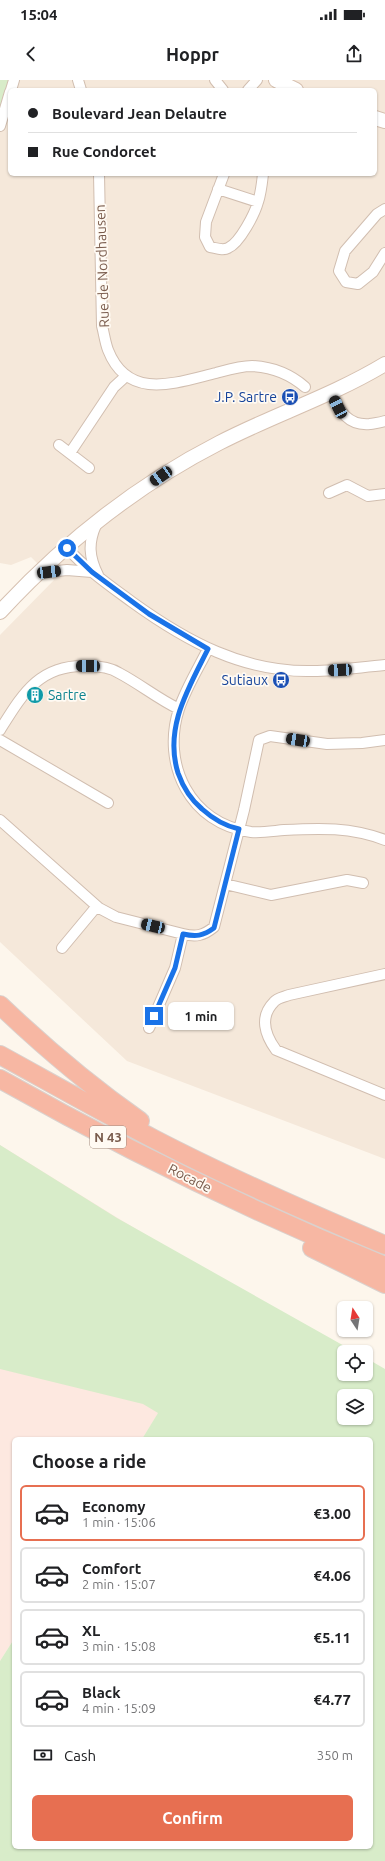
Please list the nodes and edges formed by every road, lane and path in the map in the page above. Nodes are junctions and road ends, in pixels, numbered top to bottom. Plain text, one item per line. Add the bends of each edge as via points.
1 (215, 80) edge
2 (258, 80) edge
3 (278, 81) edge
4 (221, 88) edge
5 (250, 88) edge
6 (292, 88) edge
7 (8, 98) edge
8 (0, 126) edge
9 (99, 176) edge
10 (223, 176) edge
11 (263, 176) edge
12 (218, 188) junction
13 (258, 202) junction
14 (385, 209) edge
15 (385, 253) edge
16 (385, 364) edge
17 (126, 376) junction
18 (305, 387) dead end
19 (332, 393) junction
20 (385, 421) edge
21 (59, 445) dead end
22 (70, 453) junction
23 (89, 468) dead end
24 (328, 493) dead end
25 (385, 494) edge
26 (96, 525) junction
27 (67, 548) junction
28 (39, 573) junction
29 (96, 575) junction
30 (0, 612) edge
31 (208, 649) junction
32 (385, 665) edge
33 (179, 709) junction
34 (0, 730) edge
35 (0, 740) edge
36 (385, 740) edge
37 (108, 803) dead end
38 (0, 820) edge
39 (239, 829) junction
40 (385, 840) edge
41 (363, 883) dead end
42 (225, 884) junction
43 (97, 906) junction
44 (183, 934) junction
45 (62, 948) dead end
46 (385, 974) edge
47 (0, 1005) edge
48 (148, 1028) dead end
49 (0, 1055) edge
50 (0, 1079) edge
51 (385, 1095) edge
52 (197, 1160) junction
53 (217, 1192) junction
54 (385, 1245) edge
55 (385, 1266) edge
56 (385, 1284) edge

1 - 4 street
2 - 5 street
3 - 6 street
7 - 8 street
9 - 17 street, Rue de Nordhausen via 102,326 107,349 117,368
10 - 12 street
11 - 13 street
12 - 13 street
12 - 13 street via 206,222 205,237 210,247 228,248 235,243
14 - 15 street via 377,214 345,251 339,271 346,282 358,284 374,272
16 - 19 street
17 - 18 street, Rue de Nordhausen via 149,385 169,384 251,366 277,370
17 - 22 street via 114,387
19 - 20 street via 342,415 352,422 363,425
19 - 26 street via 218,443 161,476
21 - 22 street
22 - 23 street
24 - 25 street via 347,486 368,496
26 - 27 street
26 - 29 street via 89,547
27 - 28 street
27 - 29 street
28 - 29 street via 67,570
28 - 30 street
29 - 31 street via 167,626
31 - 32 street via 245,662 287,670 311,672
31 - 33 street
33 - 34 street via 118,672 99,666 76,665 56,670 37,680 21,696
33 - 39 street via 173,737 174,760 182,785 196,804 213,818
35 - 37 street
36 - 39 street via 327,744 270,736 259,740
38 - 43 street
39 - 40 street via 251,832 327,828 368,834
39 - 42 street
41 - 42 street via 347,880 271,895
42 - 44 street via 214,928 205,934
43 - 44 street via 116,917
43 - 45 street
44 - 48 street via 175,968
46 - 51 street via 289,995 274,1001 265,1015 264,1027 267,1038 276,1050
47 - 52 highway via 41,1044 85,1080
49 - 52 highway, N 43 via 155,1140
50 - 53 highway, Rocade / N 43 via 74,1120
52 - 54 highway, N 43
53 - 55 highway, Rocade / N 43 via 316,1238
53 - 56 highway via 253,1219

